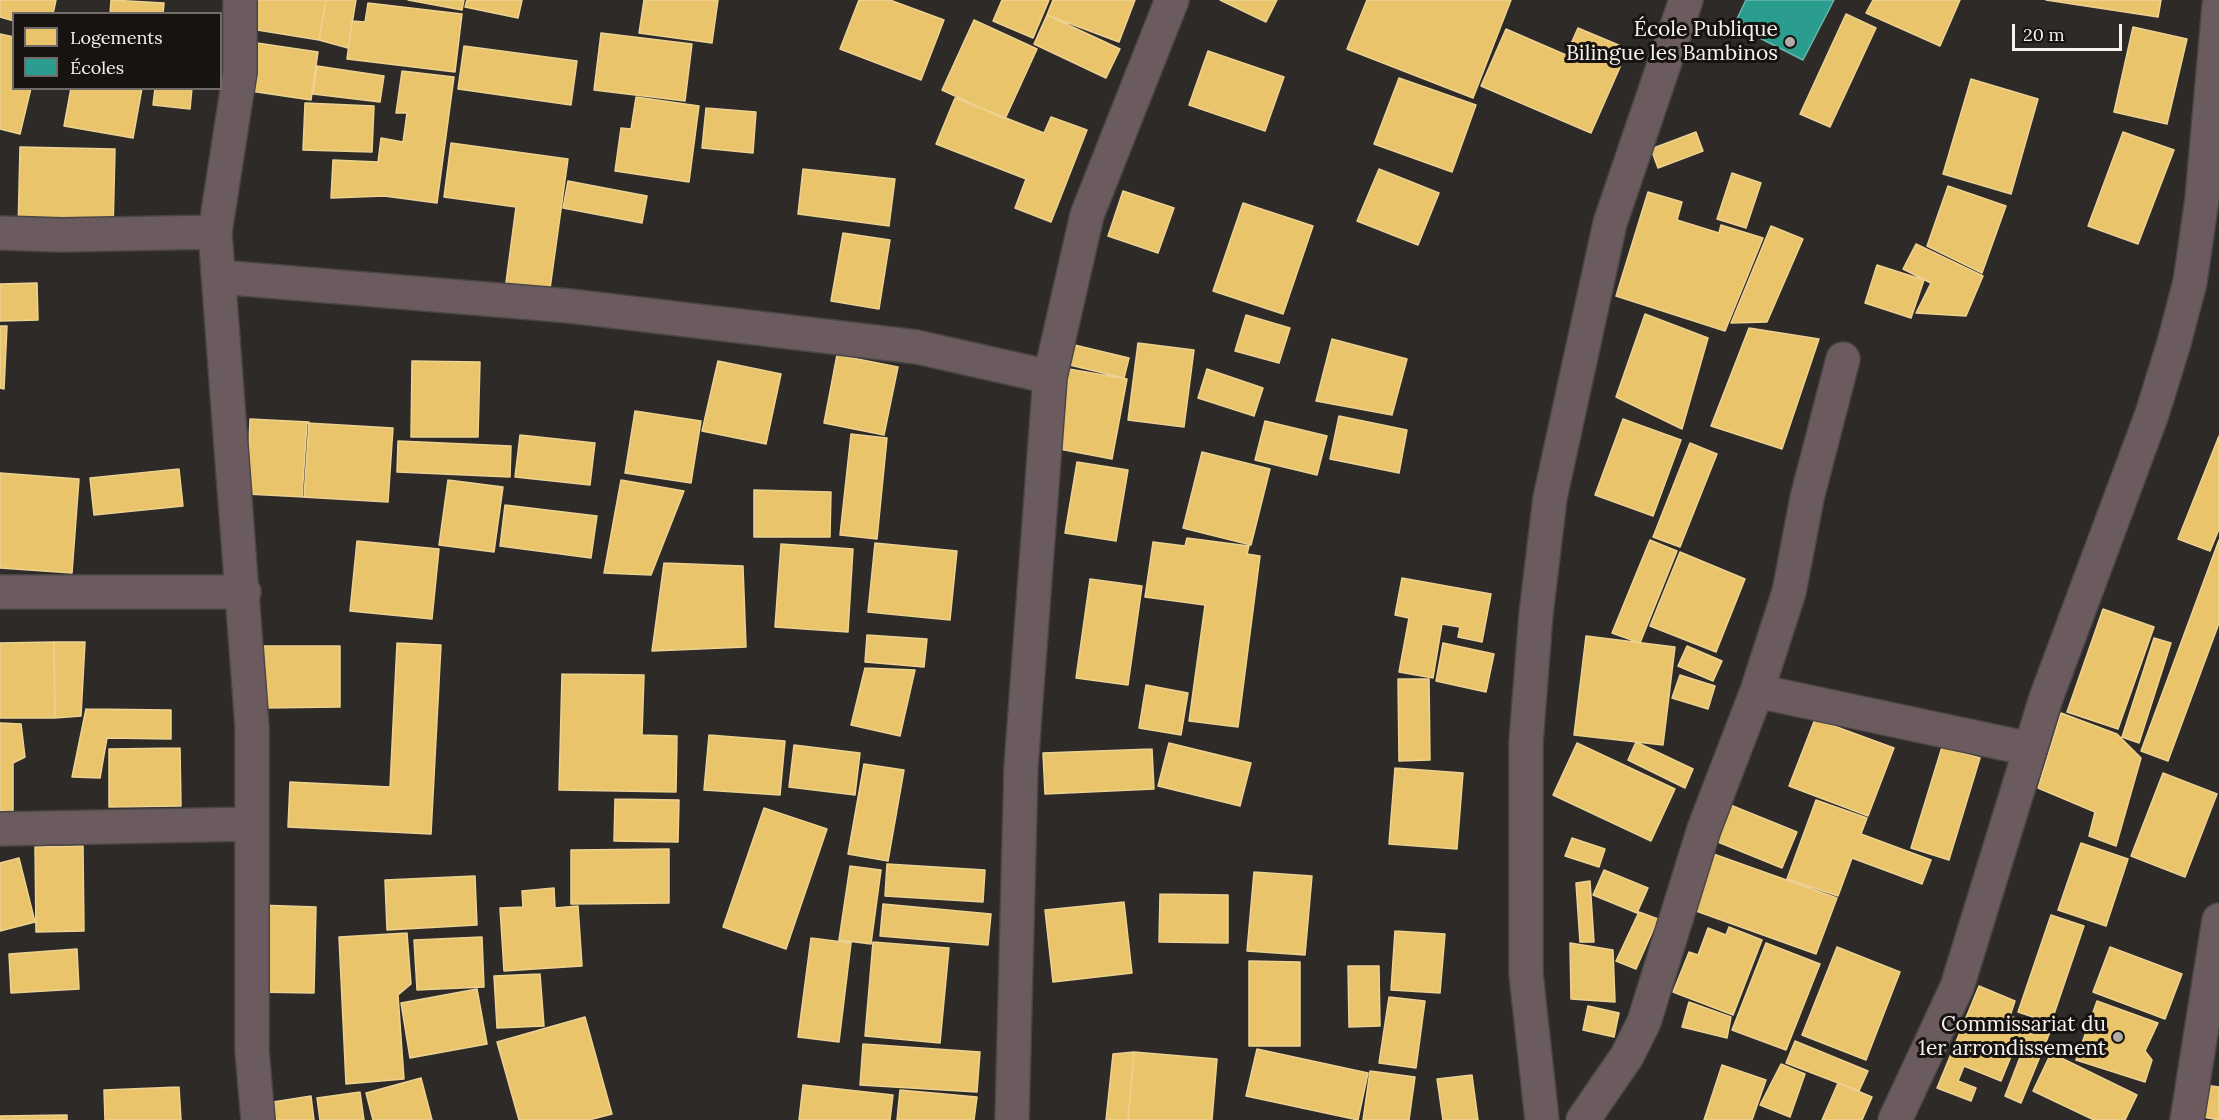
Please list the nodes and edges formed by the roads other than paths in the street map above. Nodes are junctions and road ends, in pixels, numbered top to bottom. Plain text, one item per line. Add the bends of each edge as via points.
1 (240, 0) edge
2 (1172, 0) edge
3 (1686, 0) edge
4 (2219, 6) edge
5 (216, 232) junction
6 (0, 233) edge
7 (219, 277) junction
8 (1843, 359) dead end
9 (1050, 377) junction
10 (0, 592) edge
11 (244, 592) junction
12 (1757, 691) junction
13 (2030, 750) junction
14 (251, 824) junction
15 (0, 829) edge
16 (2219, 920) edge
17 (258, 1120) edge
18 (1012, 1120) edge
19 (1542, 1120) edge
20 (1583, 1120) edge
21 (1895, 1120) edge
22 (2187, 1120) edge

1 - 5 street via 240,72
2 - 9 street via 1087,215
3 - 19 street via 1610,223 1548,510 1526,742 1526,974
4 - 13 street via 2202,199 2190,282 2152,414
5 - 6 street via 62,236
5 - 7 street
7 - 9 street via 570,306 917,346
7 - 11 street
8 - 12 street via 1807,498 1789,592
9 - 18 street via 1021,767
10 - 11 street
11 - 14 street via 252,727
12 - 13 street
12 - 20 street via 1704,829 1644,1022 1627,1056
13 - 21 street via 1957,987
14 - 15 street
14 - 17 street via 252,1051
16 - 22 street

